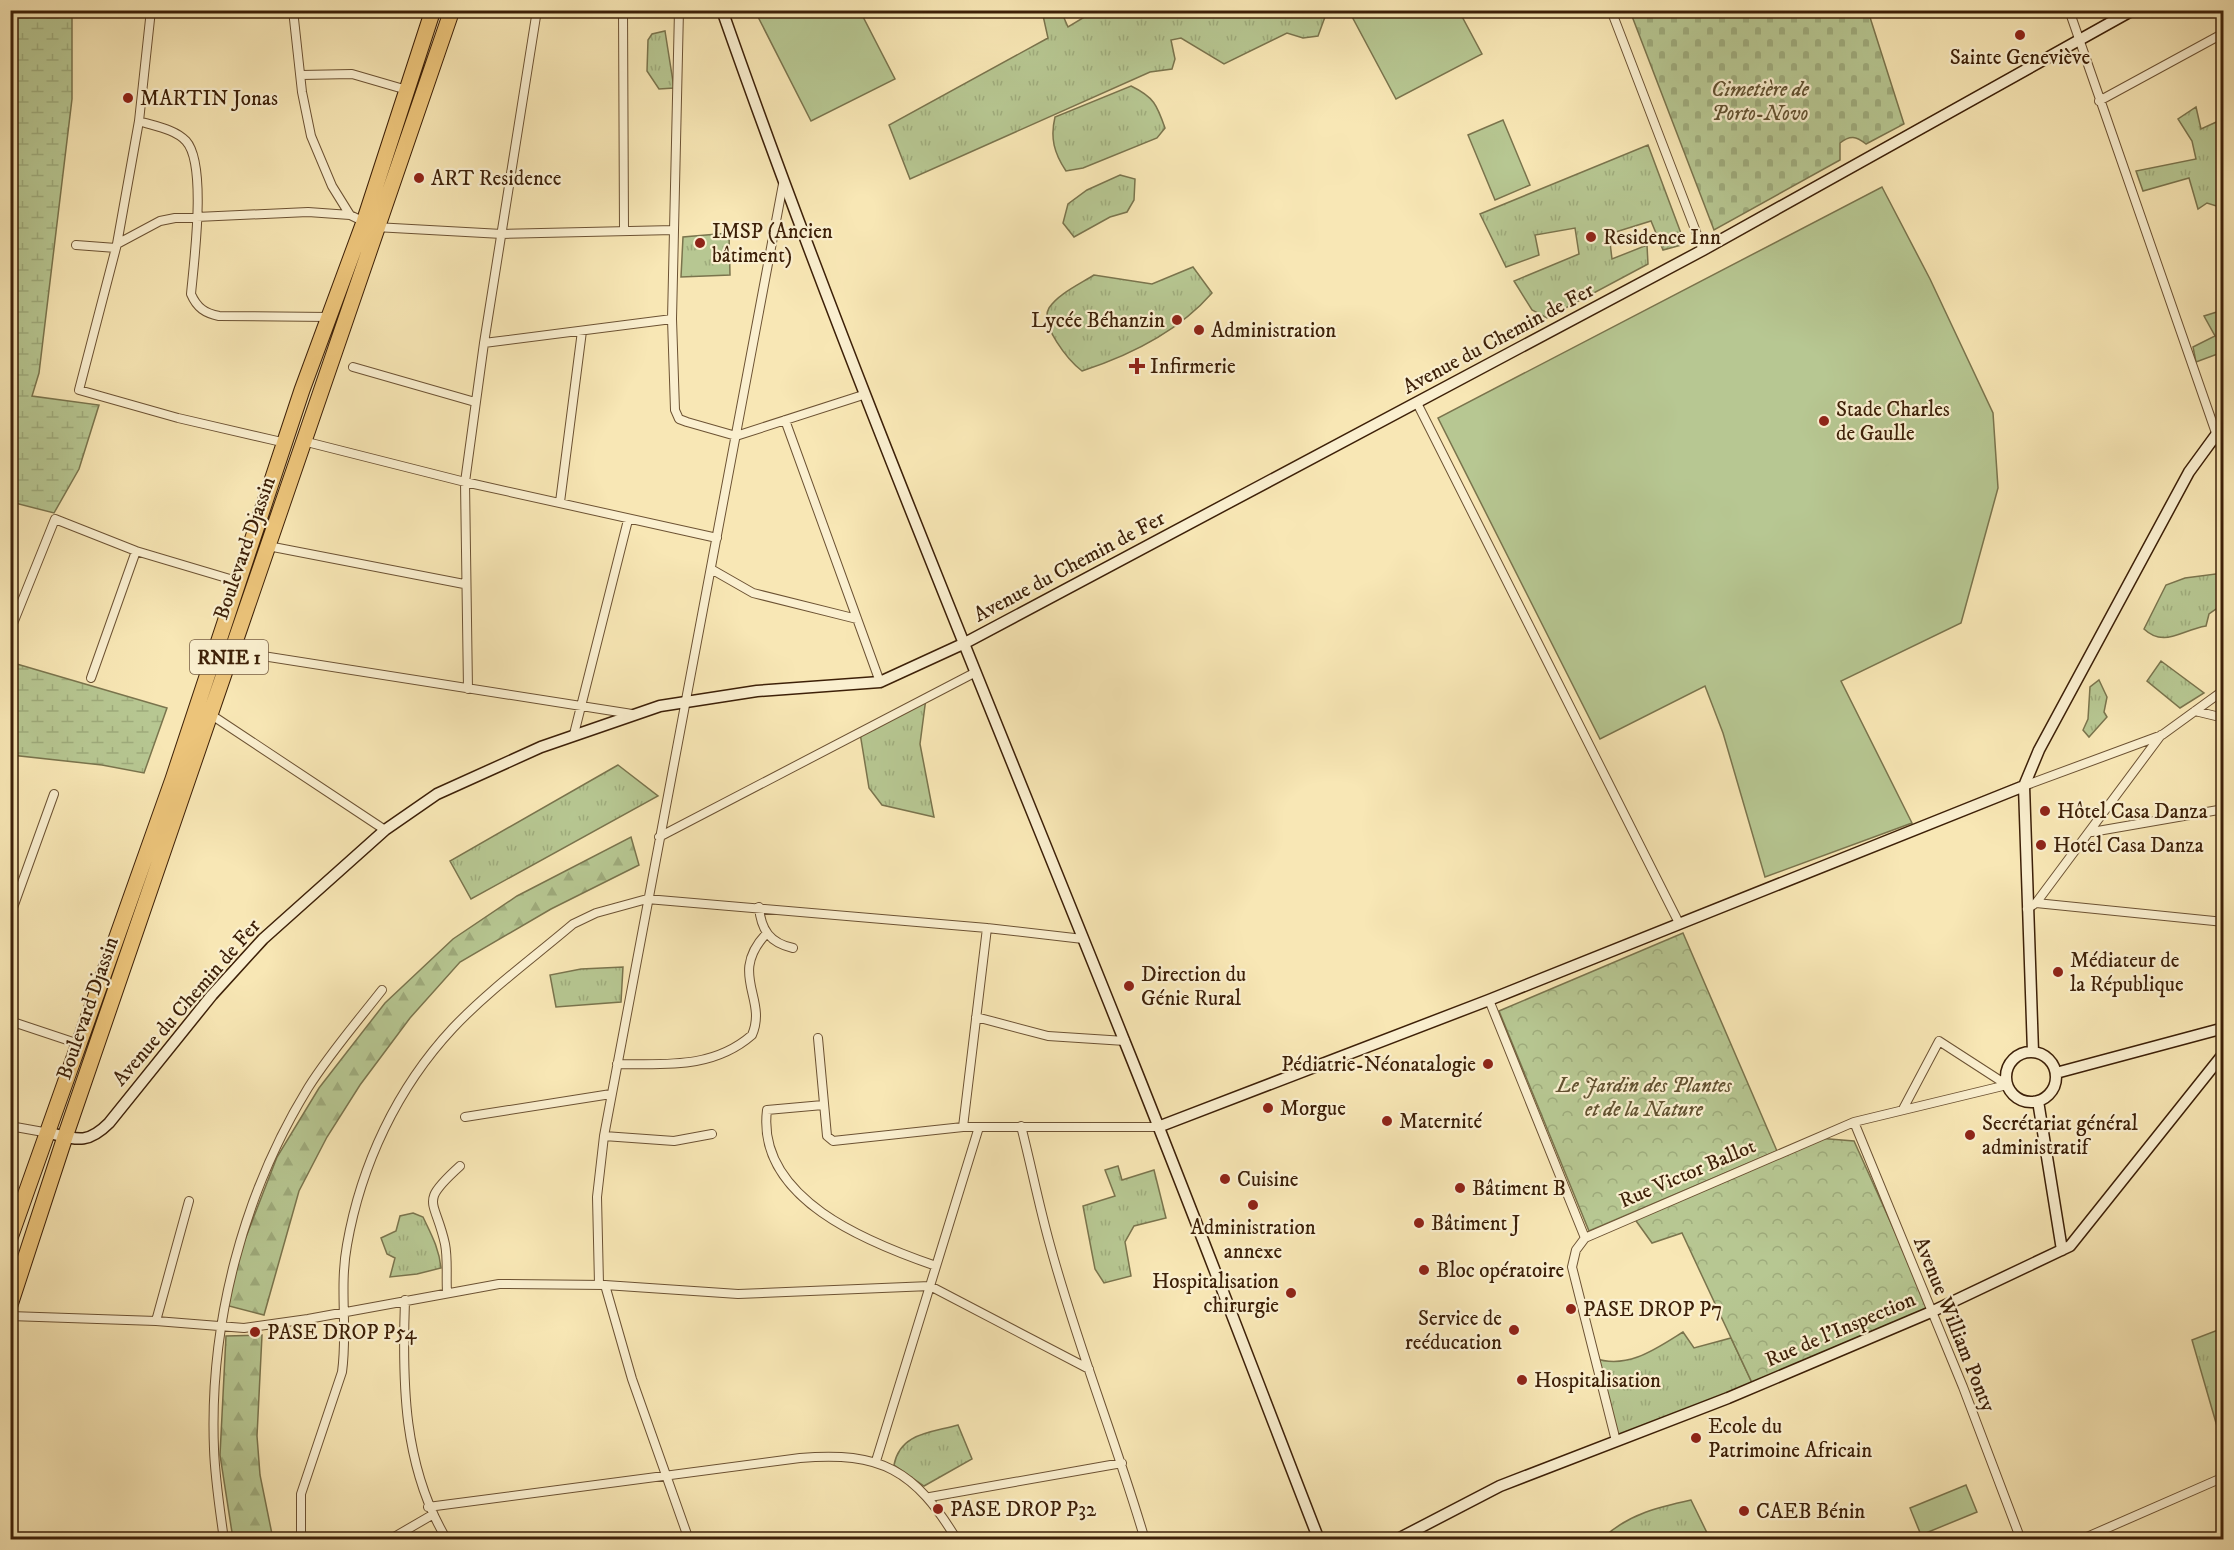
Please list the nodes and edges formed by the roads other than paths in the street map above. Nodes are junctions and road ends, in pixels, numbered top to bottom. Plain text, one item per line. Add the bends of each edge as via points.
1 (151, 10) edge
2 (293, 10) edge
3 (434, 10) edge
4 (452, 10) edge
5 (537, 10) edge
6 (623, 10) edge
7 (679, 10) edge
8 (722, 10) edge
9 (1611, 10) edge
10 (2069, 10) edge
11 (2133, 10) edge
12 (2223, 33) edge
13 (2080, 41) junction
14 (301, 75) junction
15 (407, 90) junction
16 (2099, 101) junction
17 (139, 121) junction
18 (783, 184) junction
19 (197, 216) junction
20 (363, 221) junction
21 (674, 230) junction
22 (624, 231) junction
23 (502, 234) junction
24 (76, 245) dead end
25 (117, 246) junction
26 (1703, 250) junction
27 (330, 317) junction
28 (672, 319) junction
29 (582, 331) junction
30 (484, 344) junction
31 (352, 368) dead end
32 (863, 395) junction
33 (475, 402) junction
34 (1417, 403) junction
35 (785, 420) junction
36 (2220, 429) edge
37 (736, 436) junction
38 (303, 441) junction
39 (286, 443) junction
40 (2223, 456) edge
41 (465, 482) junction
42 (560, 502) junction
43 (628, 520) junction
44 (717, 538) junction
45 (268, 546) junction
46 (136, 550) junction
47 (711, 569) junction
48 (240, 582) junction
49 (464, 584) junction
50 (857, 620) junction
51 (10, 631) edge
52 (965, 643) junction
53 (231, 651) junction
54 (976, 672) junction
55 (91, 678) dead end
56 (880, 682) junction
57 (468, 689) junction
58 (2223, 690) edge
59 (687, 700) junction
60 (582, 708) junction
61 (2195, 711) junction
62 (210, 714) junction
63 (632, 714) junction
64 (2223, 718) edge
65 (574, 734) junction
66 (2162, 735) junction
67 (2024, 786) junction
68 (54, 794) dead end
69 (2223, 809) edge
70 (385, 830) junction
71 (2092, 832) junction
72 (659, 837) junction
73 (647, 899) junction
74 (2032, 906) junction
75 (759, 907) junction
76 (10, 916) edge
77 (2223, 922) edge
78 (1679, 923) junction
79 (987, 928) junction
80 (766, 934) junction
81 (1083, 939) junction
82 (793, 948) dead end
83 (382, 990) dead end
84 (1489, 1000) junction
85 (976, 1017) junction
86 (10, 1021) edge
87 (2223, 1029) edge
88 (818, 1038) dead end
89 (1125, 1041) junction
90 (79, 1044) junction
91 (2033, 1052) junction
92 (2223, 1053) edge
93 (617, 1064) junction
94 (2056, 1073) junction
95 (2007, 1085) junction
96 (611, 1095) junction
97 (2038, 1101) junction
98 (823, 1105) junction
99 (1902, 1110) junction
100 (465, 1117) dead end
101 (1854, 1122) junction
102 (1022, 1125) junction
103 (10, 1126) edge
104 (963, 1127) junction
105 (979, 1127) junction
106 (1158, 1127) junction
107 (712, 1134) dead end
108 (57, 1135) junction
109 (604, 1136) junction
110 (460, 1166) dead end
111 (189, 1201) dead end
112 (12, 1229) edge
113 (1585, 1238) junction
114 (2062, 1250) junction
115 (936, 1266) junction
116 (602, 1284) junction
117 (930, 1286) junction
118 (447, 1292) junction
119 (405, 1300) junction
120 (10, 1305) edge
121 (342, 1311) junction
122 (1931, 1312) junction
123 (10, 1316) edge
124 (156, 1321) junction
125 (221, 1327) junction
126 (1089, 1369) junction
127 (1616, 1441) junction
128 (876, 1461) junction
129 (1122, 1463) junction
130 (667, 1474) junction
131 (2223, 1478) edge
132 (930, 1497) junction
133 (430, 1511) junction
134 (224, 1539) edge
135 (301, 1539) edge
136 (389, 1539) edge
137 (447, 1539) edge
138 (689, 1539) edge
139 (957, 1539) edge
140 (1145, 1539) edge
141 (1318, 1539) edge
142 (1396, 1539) edge
143 (2021, 1539) edge
144 (2080, 1539) edge

1 - 17 street
2 - 14 street
3 - 15 highway, Boulevard Djassin / RNIE 1
4 - 20 highway, Boulevard Djassin / RNIE 1
5 - 23 street
6 - 22 street
7 - 21 street
8 - 18 street
9 - 26 street
10 - 13 street
11 - 13 street, Avenue du Chemin de Fer
12 - 16 street
13 - 16 street
13 - 26 street, Avenue du Chemin de Fer
14 - 15 street via 352,74
14 - 20 street via 304,110 314,144 332,186
15 - 20 highway, Boulevard Djassin / RNIE 1
16 - 36 street
17 - 19 street via 174,132 194,151
17 - 25 street
18 - 32 street
18 - 37 street
19 - 20 street via 308,212
19 - 25 street via 160,221
19 - 27 street via 191,294 203,311 219,316
20 - 23 street
20 - 27 highway, Boulevard Djassin / RNIE 1
20 - 38 highway, Boulevard Djassin / RNIE 1
21 - 22 street
21 - 28 street
22 - 23 street
23 - 30 street
24 - 25 street
25 - 39 street via 79,390
26 - 34 street, Avenue du Chemin de Fer
27 - 39 highway, Boulevard Djassin / RNIE 1
28 - 29 street
28 - 37 street via 675,410 687,422
29 - 30 street
29 - 42 street
30 - 33 street
31 - 33 street
32 - 35 street
32 - 52 street
33 - 41 street
34 - 52 street, Avenue du Chemin de Fer
34 - 78 street
35 - 37 street
35 - 50 street
36 - 40 street
36 - 67 street via 2189,472 2039,750
37 - 44 street
38 - 41 street
38 - 45 highway, Boulevard Djassin / RNIE 1
39 - 48 highway, Boulevard Djassin / RNIE 1
41 - 42 street
41 - 49 street
42 - 43 street
43 - 44 street
43 - 60 street
44 - 47 street
45 - 49 street
45 - 53 highway, Boulevard Djassin / RNIE 1
46 - 48 street
46 - 51 street via 55,519
46 - 55 street
47 - 50 street via 753,592
47 - 59 street
48 - 90 highway, Boulevard Djassin / RNIE 1
49 - 57 street
50 - 56 street
52 - 54 street
52 - 56 street, Avenue du Chemin de Fer
53 - 57 street
53 - 62 highway, Boulevard Djassin / RNIE 1
54 - 72 street
54 - 81 street
56 - 59 street, Avenue du Chemin de Fer
57 - 60 street
58 - 61 street
59 - 63 street, Avenue du Chemin de Fer
59 - 72 street
60 - 63 street
60 - 65 street
61 - 64 street
61 - 66 street
62 - 70 street
62 - 108 highway, Boulevard Djassin / RNIE 1
63 - 65 street, Avenue du Chemin de Fer
65 - 70 street, Avenue du Chemin de Fer via 438,794
66 - 67 street
66 - 71 street
67 - 74 street
67 - 78 street
68 - 76 street
69 - 71 street
70 - 108 street, Avenue du Chemin de Fer via 263,939 95,1137 85,1140
71 - 74 street
72 - 73 street
73 - 75 street
73 - 93 street
73 - 121 street via 596,913 573,924 454,1028 411,1080 364,1174 346,1245
74 - 77 street
74 - 91 street
75 - 79 street
75 - 80 street
78 - 84 street
79 - 81 street
79 - 85 street
80 - 82 street via 778,944
80 - 93 street via 749,961 748,980 756,1016 752,1035 725,1055 708,1060
81 - 89 street
83 - 125 street via 329,1056 279,1141 243,1236
84 - 106 street
84 - 113 street
85 - 89 street via 1048,1036
85 - 104 street
86 - 90 street
87 - 94 street
88 - 98 street
89 - 106 street
90 - 108 highway, Boulevard Djassin / RNIE 1
91 - 94 street via 2048,1059
91 - 95 street via 2021,1054 2011,1062 2006,1073
92 - 114 street, Rue de l'Inspection via 2077,1239
93 - 96 street
94 - 97 street via 2052,1091
95 - 97 street via 2017,1098
95 - 99 street, Rue Victor Ballot
95 - 99 street via 1939,1041
96 - 100 street
96 - 109 street
97 - 114 street
98 - 104 street via 827,1136 833,1141
98 - 115 street via 767,1110 767,1138 779,1168 793,1187 857,1235
99 - 101 street, Rue Victor Ballot
101 - 113 street, Rue Victor Ballot
101 - 122 street, Avenue William Ponty
102 - 105 street
102 - 106 street
102 - 126 street via 1050,1245
103 - 108 street
104 - 105 street
105 - 115 street
106 - 141 street
107 - 109 street via 674,1141
108 - 112 highway, Boulevard Djassin / RNIE 1
108 - 120 highway, Boulevard Djassin / RNIE 1
109 - 116 street via 597,1197
110 - 118 street via 433,1196 434,1216 446,1248
111 - 124 street
113 - 127 street via 1573,1258 1574,1279
114 - 122 street, Rue de l'Inspection
115 - 117 street
116 - 117 street via 738,1294
116 - 118 street via 499,1284
116 - 130 street
117 - 126 street
117 - 128 street
118 - 119 street
119 - 121 street
119 - 133 street via 404,1396 414,1459
121 - 125 street via 263,1327
121 - 135 street via 342,1372 301,1494
122 - 127 street, Rue de l'Inspection
122 - 143 street, Avenue William Ponty
123 - 124 street
124 - 125 street
125 - 134 street via 213,1446
126 - 129 street
127 - 142 street, Rue de l'Inspection via 1479,1496
128 - 130 street via 823,1456
128 - 132 street via 901,1474
129 - 132 street
129 - 140 street
130 - 133 street
130 - 138 street
131 - 144 street
132 - 139 street
133 - 136 street
133 - 137 street

